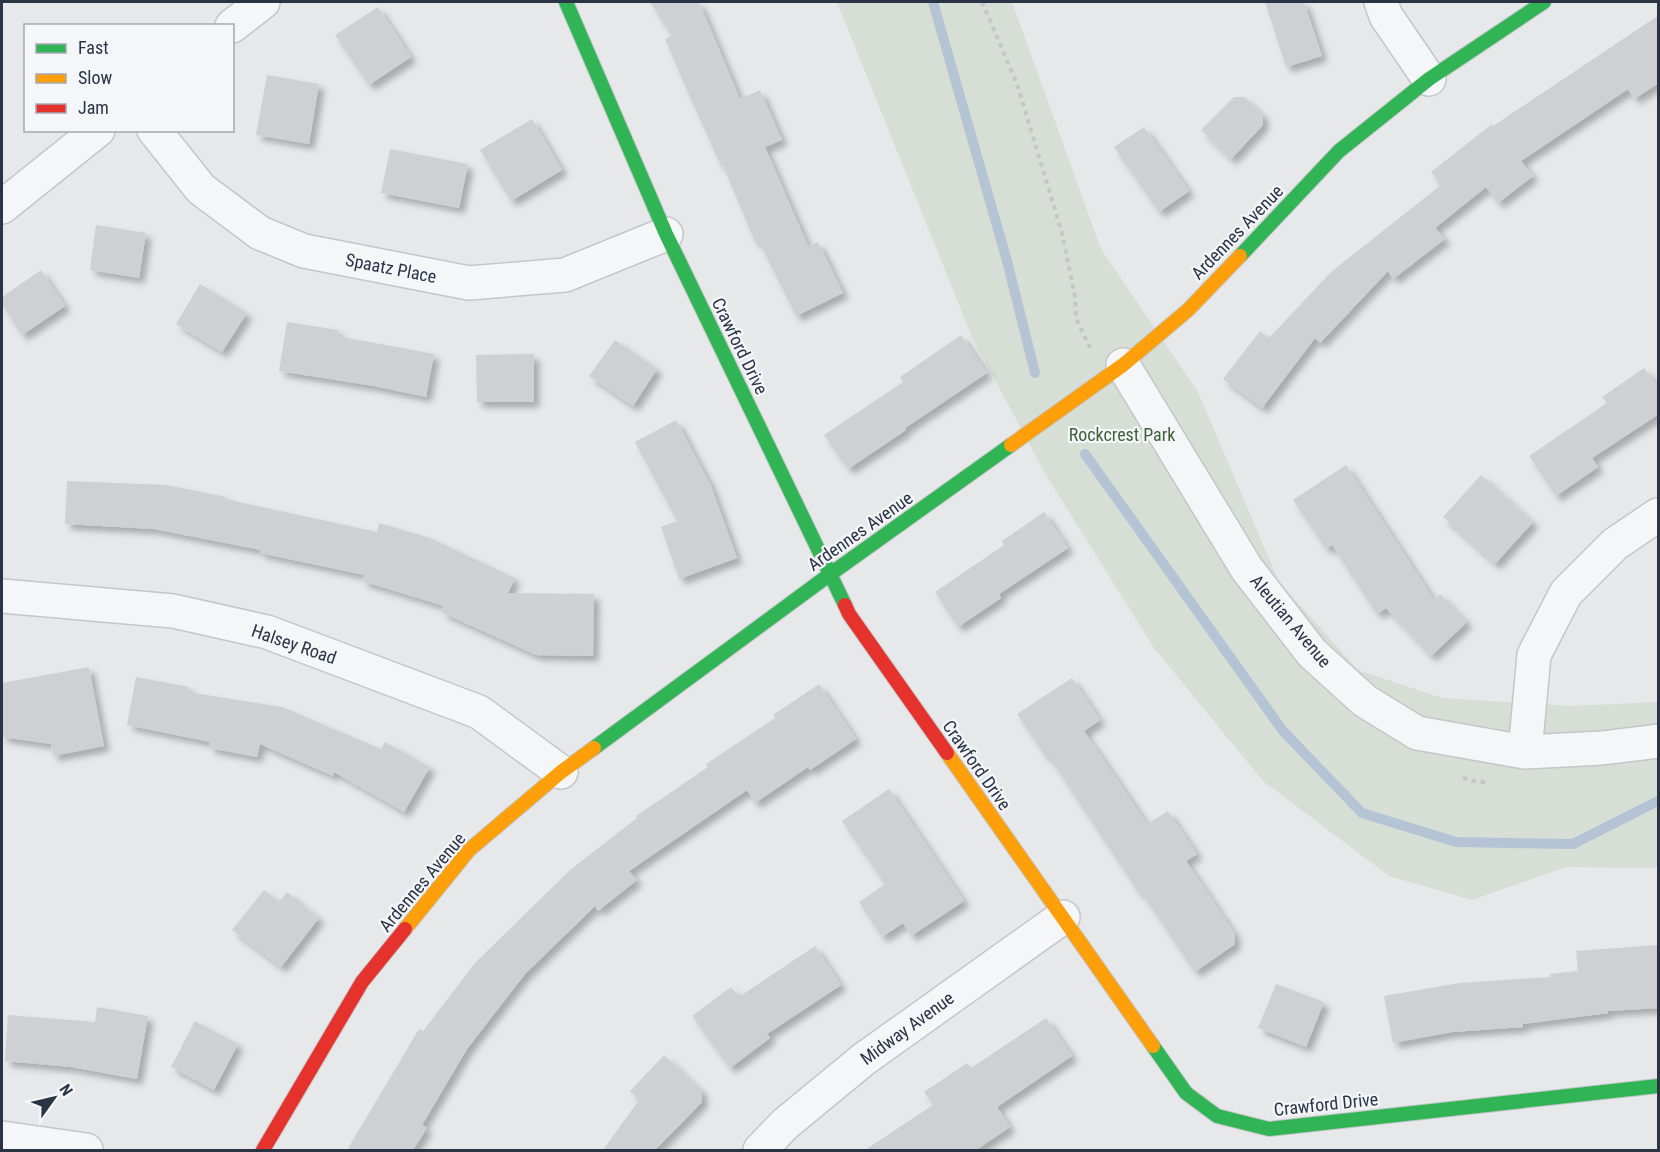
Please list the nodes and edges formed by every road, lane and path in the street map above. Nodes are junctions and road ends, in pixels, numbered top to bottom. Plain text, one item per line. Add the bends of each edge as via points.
1 (263, 2) edge
2 (566, 2) edge
3 (1381, 2) edge
4 (1544, 2) edge
5 (234, 24) edge
6 (1429, 79) junction
7 (96, 132) edge
8 (156, 132) edge
9 (2, 207) edge
10 (666, 234) junction
11 (1123, 365) junction
12 (1659, 515) edge
13 (829, 575) junction
14 (2, 596) edge
15 (1659, 741) edge
16 (1525, 752) junction
17 (561, 772) junction
18 (1063, 916) junction
19 (1659, 1086) edge
20 (2, 1138) edge
21 (86, 1150) edge
22 (263, 1150) edge
23 (760, 1150) edge

1 - 5 street
2 - 10 street, Crawford Drive
3 - 6 street via 1386,16
4 - 6 street, Ardennes Avenue
6 - 11 street, Ardennes Avenue via 1340,151 1188,309
7 - 9 street
8 - 10 street, Spaatz Place via 201,189 260,233 304,251 469,283 565,274
10 - 13 street, Crawford Drive
11 - 13 street, Ardennes Avenue
11 - 16 street, Aleutian Avenue via 1247,569 1312,653 1365,701 1417,733
12 - 16 street via 1615,544 1566,593 1534,655
13 - 17 street, Ardennes Avenue
13 - 18 street, Crawford Drive via 849,614
14 - 17 street, Halsey Road via 173,611 267,632 479,712
15 - 16 street, Aleutian Avenue
17 - 22 street, Ardennes Avenue via 470,850 362,982
18 - 19 street, Crawford Drive via 1186,1093 1217,1116 1269,1129
18 - 23 street, Midway Avenue via 864,1059 785,1124
20 - 21 street

